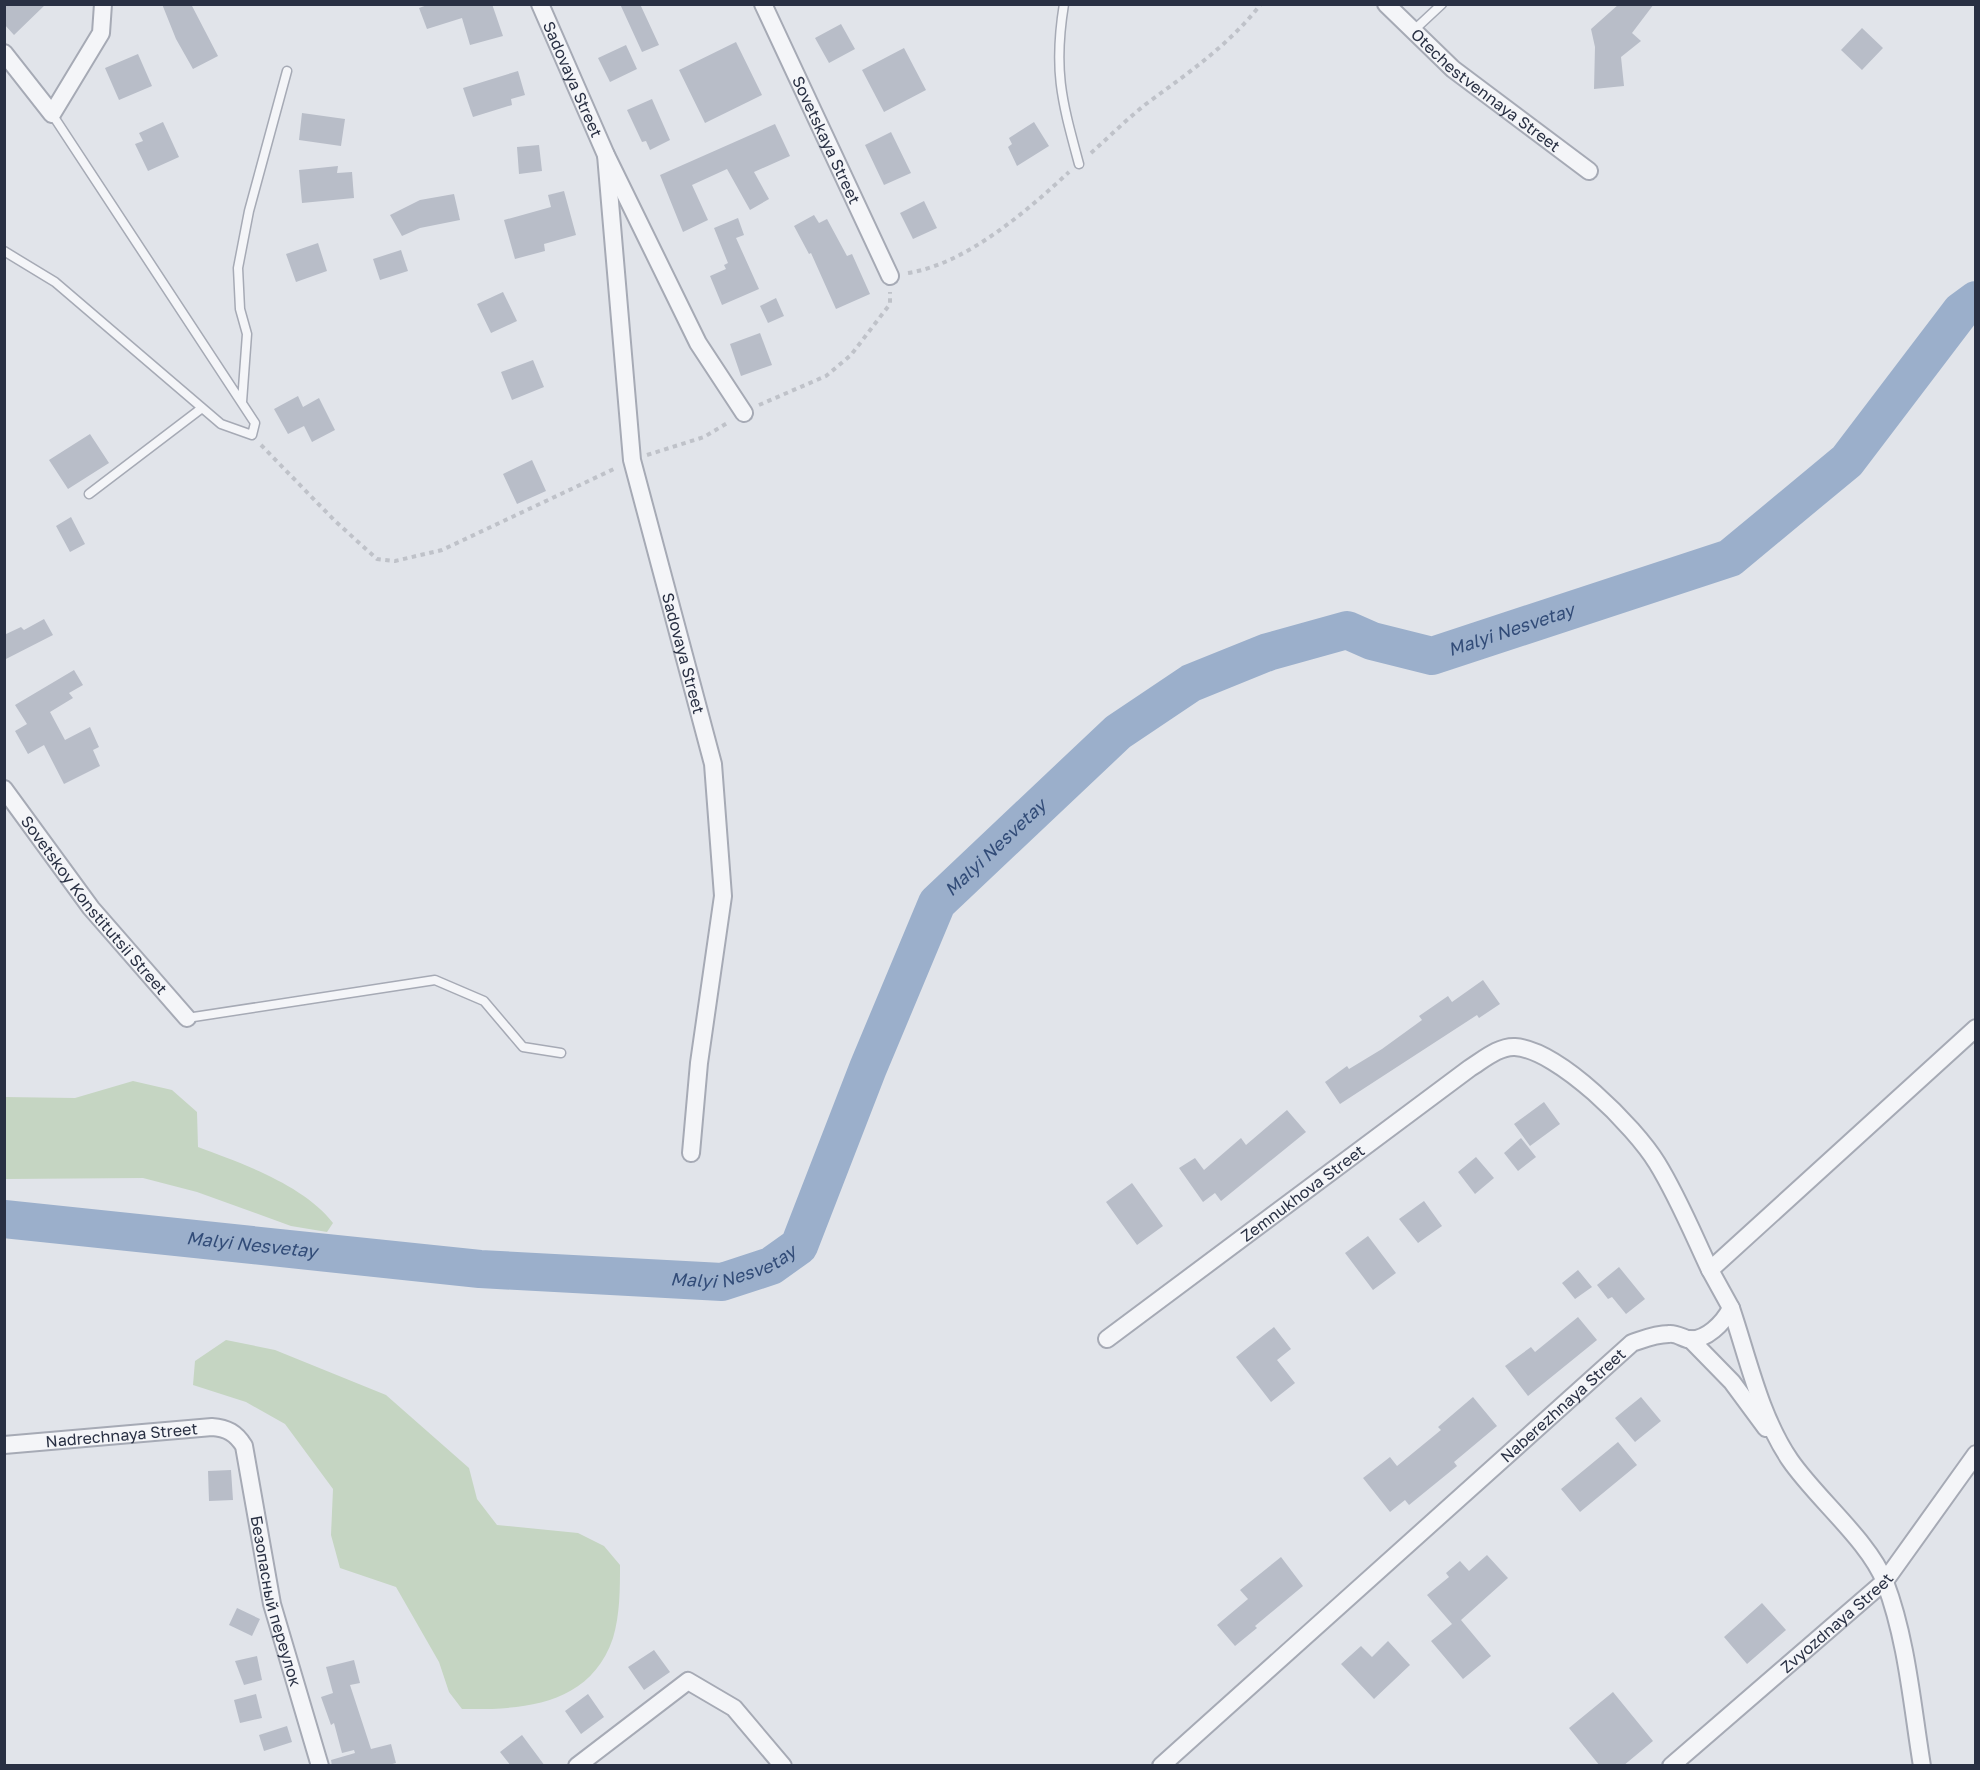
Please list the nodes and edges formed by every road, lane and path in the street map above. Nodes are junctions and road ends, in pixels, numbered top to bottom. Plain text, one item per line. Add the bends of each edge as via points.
1 (103, 4) edge
2 (540, 4) edge
3 (763, 4) edge
4 (1064, 4) edge
5 (1386, 4) edge
6 (1442, 4) edge
7 (1413, 30) junction
8 (4, 53) edge
9 (287, 71) dead end
10 (52, 114) junction
11 (606, 155) junction
12 (1079, 164) dead end
13 (1589, 171) dead end
14 (4, 251) edge
15 (890, 276) joint
16 (242, 403) junction
17 (202, 408) junction
18 (744, 413) junction
19 (252, 435) junction
20 (632, 460) junction
21 (89, 494) dead end
22 (4, 789) edge
23 (187, 1018) joint
24 (1976, 1028) edge
25 (561, 1053) dead end
26 (691, 1153) dead end
27 (1710, 1270) junction
28 (1731, 1308) junction
29 (1107, 1339) dead end
30 (1690, 1339) junction
31 (238, 1437) joint
32 (4, 1445) edge
33 (1976, 1454) edge
34 (1790, 1460) junction
35 (1885, 1581) junction
36 (320, 1766) edge
37 (578, 1766) edge
38 (783, 1766) edge
39 (1161, 1766) edge
40 (1671, 1766) edge
41 (1922, 1766) edge

1 - 10 street via 101,33
2 - 11 street, Sadovaya Street
3 - 15 street, Sovetskaya Street
4 - 12 lane via 1057,44 1059,90
5 - 7 street, Otechestvennaya Street
6 - 7 lane
7 - 13 street, Otechestvennaya Street via 1453,69
8 - 10 street
9 - 16 lane via 249,211 238,268 240,309 247,334
10 - 16 lane
11 - 18 street, Sadovaya Street via 698,343
11 - 20 street, Sadovaya Street
14 - 17 lane via 55,282
15 - 18 path via 890,304 851,355 826,376
16 - 19 lane via 255,423
17 - 19 lane via 221,424
17 - 21 lane
18 - 20 path via 704,437
19 - 20 path via 377,559 395,561 442,550
20 - 26 street, Sadovaya Street via 713,764 723,897 699,1063
22 - 23 street, Sovetskoy Konstitutsii Street via 91,908
23 - 25 lane via 435,980 484,1001 523,1047
24 - 27 street
27 - 28 street
27 - 29 street, Zemnukhova Street via 1656,1162 1629,1127 1581,1081 1557,1064 1515,1047 1502,1049 1470,1068
28 - 30 street via 1712,1332
28 - 34 street via 1771,1426
30 - 34 street via 1732,1382
30 - 39 street, Naberezhnaya Street via 1672,1333 1632,1343
31 - 32 street, Nadrechnaya Street via 225,1428 212,1427
31 - 36 street, Безопасный переулок via 246,1452 272,1604
33 - 35 street, Zvyozdnaya Street
34 - 35 street via 1861,1545
35 - 40 street, Zvyozdnaya Street
35 - 41 street via 1902,1643
37 - 38 street via 688,1681 734,1708

